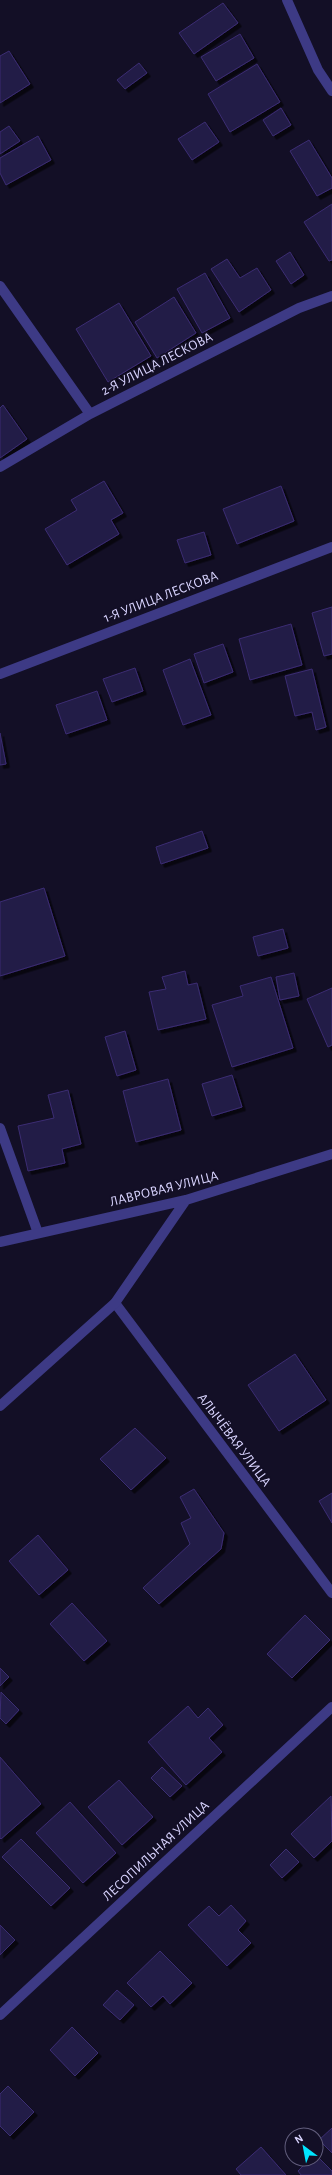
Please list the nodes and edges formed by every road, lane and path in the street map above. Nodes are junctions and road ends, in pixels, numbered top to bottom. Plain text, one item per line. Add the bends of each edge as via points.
1 (287, 0) edge
2 (332, 91) edge
3 (0, 286) edge
4 (332, 296) edge
5 (90, 414) junction
6 (0, 467) edge
7 (332, 547) edge
8 (0, 674) edge
9 (0, 1128) edge
10 (332, 1154) edge
11 (186, 1200) junction
12 (38, 1233) junction
13 (0, 1242) edge
14 (115, 1303) junction
15 (0, 1406) edge
16 (332, 1593) edge
17 (332, 1707) edge
18 (0, 2015) edge

1 - 2 street via 318,70
3 - 5 street
4 - 5 street, 2-Я УЛИЦА ЛЕСКОВА via 299,308
5 - 6 street, 2-Я УЛИЦА ЛЕСКОВА
7 - 8 street, 1-Я УЛИЦА ЛЕСКОВА
9 - 12 street
10 - 11 street, ЛАВРОВАЯ УЛИЦА
11 - 12 street, ЛАВРОВАЯ УЛИЦА
11 - 14 street
12 - 13 street, ЛАВРОВАЯ УЛИЦА
14 - 15 street
14 - 16 street, АЛЫЧЁВАЯ УЛИЦА
17 - 18 street, ЛЕСОПИЛЬНАЯ УЛИЦА

